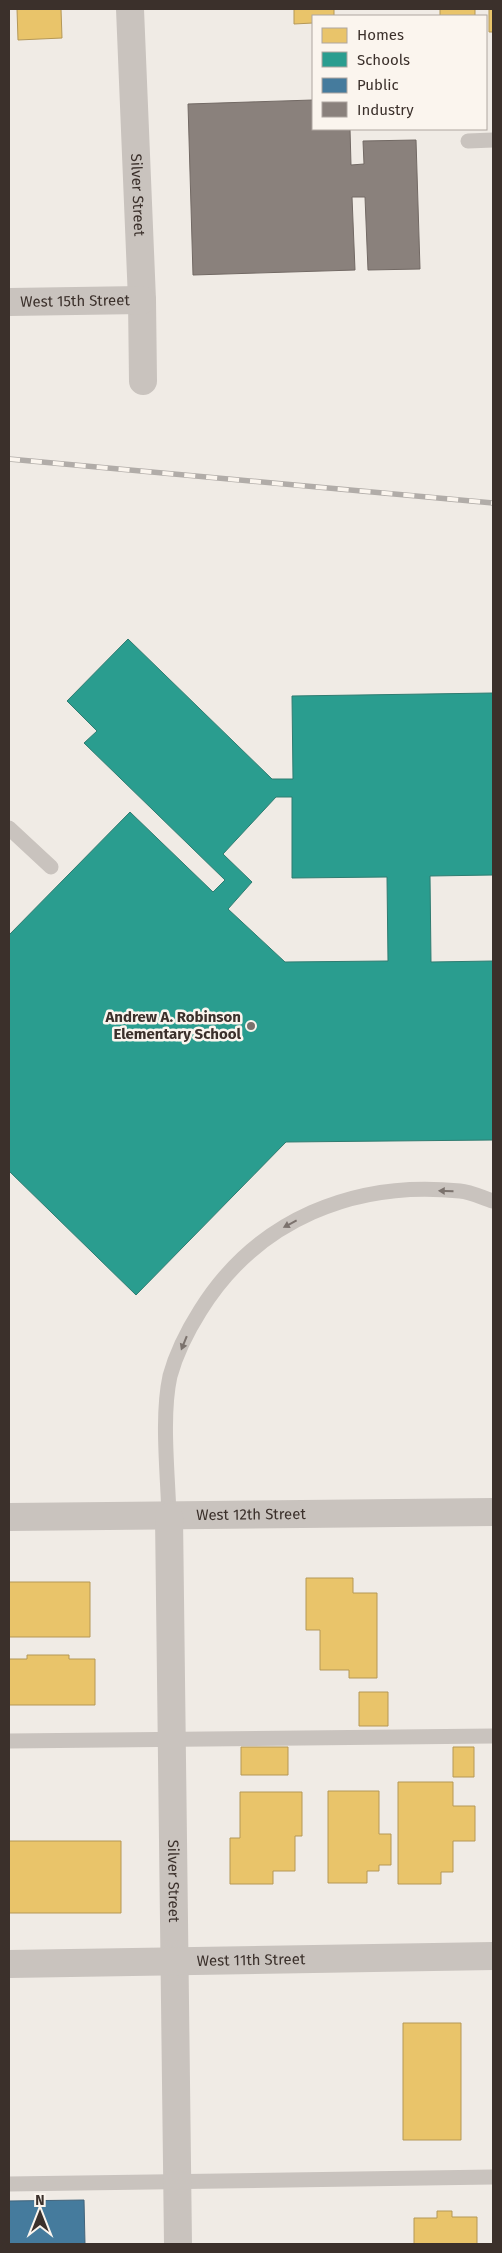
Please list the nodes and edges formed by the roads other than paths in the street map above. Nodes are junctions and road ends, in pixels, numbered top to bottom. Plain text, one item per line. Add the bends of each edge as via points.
1 (130, 9) edge
2 (493, 140) edge
3 (468, 141) dead end
4 (142, 300) junction
5 (9, 302) edge
6 (143, 381) dead end
7 (9, 828) edge
8 (51, 866) dead end
9 (493, 1201) edge
10 (493, 1512) edge
11 (9, 1517) edge
12 (169, 1517) junction
13 (493, 1736) edge
14 (172, 1740) junction
15 (9, 1742) edge
16 (493, 1956) edge
17 (176, 1961) junction
18 (9, 1964) edge
19 (493, 2177) edge
20 (178, 2180) junction
21 (9, 2184) edge
22 (178, 2244) edge

1 - 4 street, Silver Street
2 - 3 lane
4 - 5 street, West 15th Street
4 - 6 street, Silver Street
7 - 8 lane
9 -> 12 lane via 462,1191 389,1190 323,1206 272,1233 234,1267 210,1295 189,1328 170,1376 166,1417
10 - 12 street, West 12th Street
11 - 12 street, West 12th Street
12 - 14 street, Silver Street
13 - 14 lane
14 - 15 lane
14 - 17 street, Silver Street
16 - 17 street, West 11th Street
17 - 18 street, West 11th Street
17 - 20 street, Silver Street
19 - 20 lane
20 - 21 lane
20 - 22 street, Silver Street

